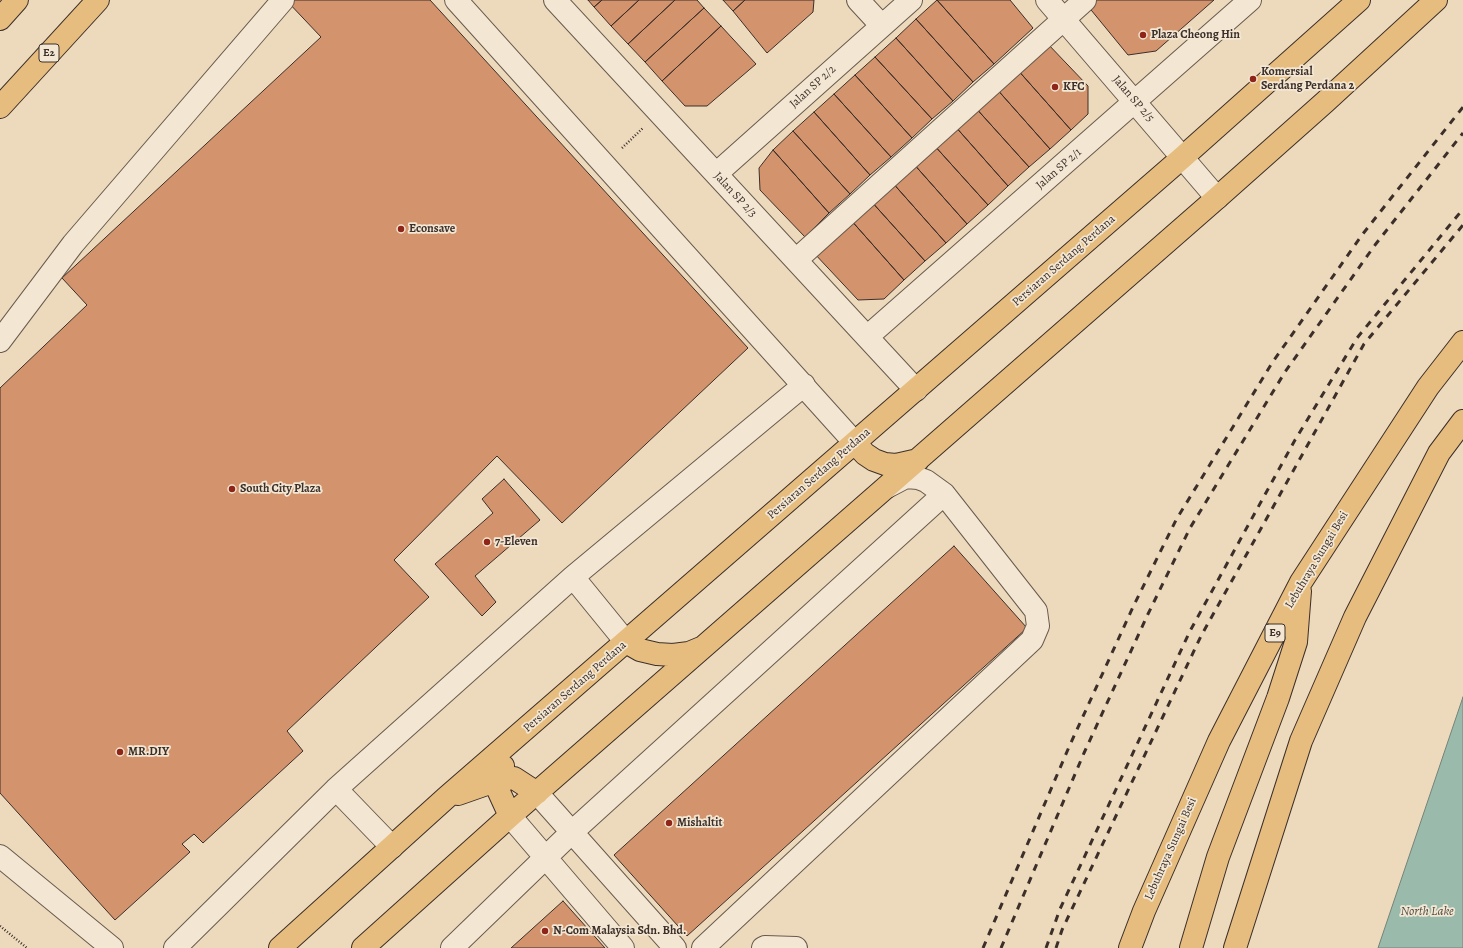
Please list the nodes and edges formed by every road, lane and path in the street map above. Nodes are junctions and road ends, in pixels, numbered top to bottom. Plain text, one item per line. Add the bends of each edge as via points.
1 (17, 0) edge
2 (98, 0) edge
3 (283, 0) edge
4 (456, 0) edge
5 (555, 0) edge
6 (858, 0) edge
7 (911, 0) edge
8 (1048, 0) edge
9 (1085, 0) edge
10 (1250, 0) edge
11 (1359, 0) edge
12 (1436, 0) edge
13 (0, 19) edge
14 (1064, 19) junction
15 (882, 26) junction
16 (1135, 102) junction
17 (0, 107) edge
18 (631, 138) dead end
19 (617, 153) dead end
20 (1183, 157) junction
21 (716, 174) junction
22 (1218, 198) junction
23 (796, 260) junction
24 (867, 337) junction
25 (0, 341) edge
26 (1463, 342) edge
27 (804, 386) junction
28 (916, 390) junction
29 (1463, 421) edge
30 (855, 443) junction
31 (918, 460) junction
32 (886, 488) junction
33 (944, 494) junction
34 (573, 577) junction
35 (1301, 582) junction
36 (626, 642) junction
37 (705, 647) junction
38 (511, 742) junction
39 (498, 780) junction
40 (336, 789) junction
41 (537, 794) junction
42 (447, 797) junction
43 (510, 816) junction
44 (572, 832) junction
45 (392, 847) junction
46 (0, 856) edge
47 (545, 857) junction
48 (0, 926) edge
49 (27, 948) edge
50 (112, 948) edge
51 (175, 948) edge
52 (280, 948) edge
53 (363, 948) edge
54 (452, 948) edge
55 (623, 948) edge
56 (675, 948) edge
57 (703, 948) edge
58 (763, 948) edge
59 (796, 948) edge
60 (1130, 948) edge
61 (1191, 948) edge
62 (1235, 948) edge

1 - 13 main road
2 - 17 main road, E2
3 - 25 street via 73,244
4 - 27 street
5 - 21 street, Jalan SP 2/3
6 - 15 street
7 - 15 street, Jalan SP 2/2
8 - 14 street, Jalan SP 2/5
9 - 14 street
10 - 16 street, Jalan SP 2/1
11 - 20 main road, Persiaran Serdang Perdana
12 - 22 main road
14 - 16 street, Jalan SP 2/5
14 - 23 street
15 - 21 street, Jalan SP 2/2
16 - 20 street, Jalan SP 2/5
16 - 24 street, Jalan SP 2/1
18 - 19 path
20 - 22 street, Jalan SP 2/5
20 - 28 main road, Persiaran Serdang Perdana
21 - 23 street, Jalan SP 2/3
22 - 31 main road
23 - 24 street, Jalan SP 2/3
24 - 28 street, Jalan SP 2/3
26 - 35 main road, Lebuhraya Sungai Besi / E9 via 1428,387
27 - 30 street
27 - 34 street
28 - 30 main road, Persiaran Serdang Perdana
29 - 62 main road via 1439,453 1355,617 1304,733
30 - 31 main road via 864,454 885,464 896,465
30 - 36 main road, Persiaran Serdang Perdana
31 - 32 main road
32 - 33 street via 906,477 918,478
32 - 37 main road
33 - 44 street
33 - 57 street via 1036,611 1038,626 1032,640
34 - 36 street
34 - 40 street
35 - 60 main road, Lebuhraya Sungai Besi / E9 via 1219,741
35 - 61 main road via 1296,642 1278,698 1218,857
36 - 37 main road via 640,650 662,655 690,653
36 - 38 main road, Persiaran Serdang Perdana
37 - 41 main road
38 - 39 main road
38 - 42 main road, Persiaran Serdang Perdana
39 - 41 main road via 514,778
39 - 42 main road
39 - 43 main road via 499,792
40 - 45 street
40 - 51 street
41 - 43 main road
41 - 44 street
42 - 45 main road, Persiaran Serdang Perdana
43 - 47 street
43 - 53 main road
44 - 47 street
44 - 56 street
45 - 52 main road, Persiaran Serdang Perdana
46 - 50 street
47 - 54 street
47 - 55 street
48 - 49 path
58 - 59 street

